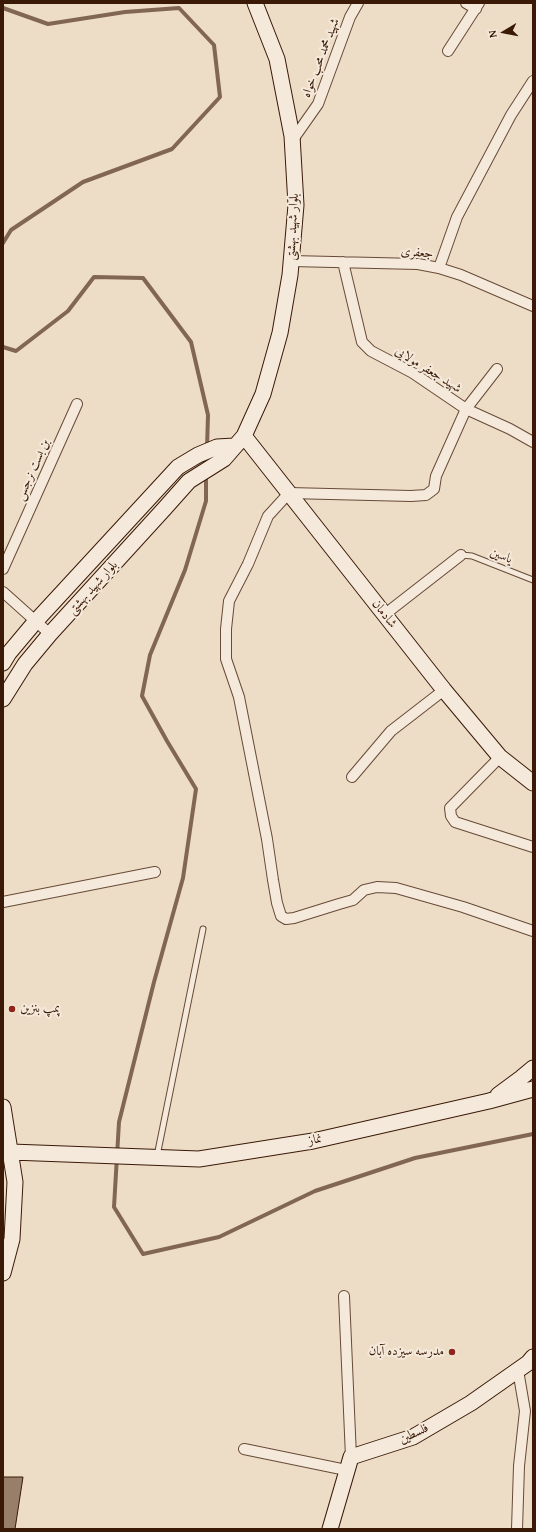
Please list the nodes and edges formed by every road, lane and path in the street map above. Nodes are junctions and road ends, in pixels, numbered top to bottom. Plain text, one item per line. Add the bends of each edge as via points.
1 (255, 3) edge
2 (358, 3) edge
3 (466, 3) edge
4 (478, 6) edge
5 (448, 51) dead end
6 (533, 81) edge
7 (292, 141) junction
8 (291, 261) junction
9 (344, 262) junction
10 (439, 268) junction
11 (533, 306) edge
12 (497, 369) dead end
13 (77, 404) dead end
14 (466, 409) junction
15 (239, 441) junction
16 (533, 442) edge
17 (221, 453) junction
18 (289, 493) junction
19 (461, 555) joint
20 (3, 569) edge
21 (533, 580) edge
22 (3, 592) edge
23 (384, 615) junction
24 (35, 622) junction
25 (50, 634) junction
26 (3, 663) edge
27 (444, 690) junction
28 (3, 699) edge
29 (500, 757) junction
30 (352, 777) dead end
31 (533, 783) edge
32 (533, 847) edge
33 (155, 872) dead end
34 (3, 902) edge
35 (203, 930) dead end
36 (533, 931) edge
37 (533, 1068) edge
38 (533, 1089) edge
39 (489, 1102) junction
40 (3, 1106) edge
41 (11, 1152) junction
42 (156, 1157) junction
43 (3, 1273) edge
44 (344, 1296) dead end
45 (533, 1357) edge
46 (518, 1370) junction
47 (244, 1449) dead end
48 (349, 1463) junction
49 (330, 1529) edge
50 (517, 1529) edge

1 - 7 street, بلوار شهید بهشتی via 277,59
2 - 7 street, شهید محمد محب خواه via 350,17 318,104
3 - 4 street
4 - 5 street
6 - 10 street via 511,115 457,217
7 - 8 street, بلوار شهید بهشتی via 296,205
8 - 9 street, جعفری
8 - 15 street, بلوار شهید بهشتی via 280,333 263,394
9 - 10 street, جعفری via 418,264
9 - 14 street, شهید جعفر مولایی via 362,342 371,351 414,373
10 - 11 street, جعفری
12 - 14 street
13 - 20 street, بن بست نرجس
14 - 16 street, شهید جعفر مولایی
14 - 18 street via 436,476 434,488 426,495
15 - 17 street, بلوار شهید بهشتی
15 - 18 street, شادمان
17 - 24 street, بلوار شهید بهشتی via 198,456 178,467
17 - 25 street, بلوار شهید بهشتی via 188,481
18 - 23 street, شادمان
18 - 36 street via 268,516 229,601 226,629 226,659 239,697 267,839 272,880 281,916 286,919 294,918 353,900 364,890 377,887 396,888
19 - 21 lane, یاسین via 472,556
19 - 23 street
22 - 24 street
23 - 27 street, شادمان
24 - 25 street
24 - 26 street, بلوار شهید بهشتی
25 - 28 street, بلوار شهید بهشتی via 25,664
27 - 29 street, شادمان
27 - 30 street via 391,731
29 - 31 street, شادمان
29 - 32 street via 450,808 451,816 454,822
33 - 34 street
35 - 42 lane
37 - 39 street
38 - 39 street, نماز
39 - 42 street, نماز via 314,1141 199,1158
40 - 41 street
41 - 42 street, نماز
41 - 43 street via 15,1182 12,1240
44 - 48 street
45 - 46 street, فلسطین
46 - 48 street, فلسطین via 471,1403 413,1437
46 - 50 street via 525,1411 519,1466
47 - 48 street
48 - 49 street

